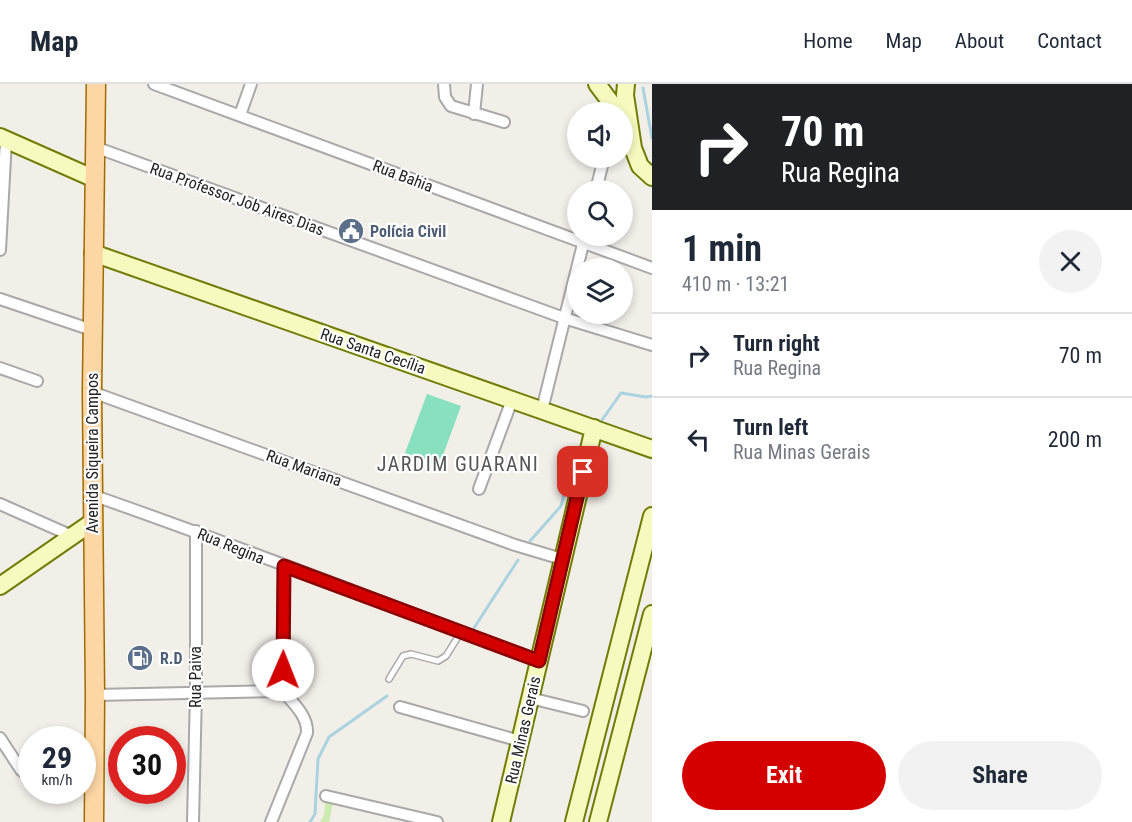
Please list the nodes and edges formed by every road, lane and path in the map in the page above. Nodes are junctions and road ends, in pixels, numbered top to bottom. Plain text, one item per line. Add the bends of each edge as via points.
1 (96, 84) edge
2 (154, 84) edge
3 (251, 84) edge
4 (444, 84) edge
5 (477, 84) edge
6 (597, 84) edge
7 (626, 84) edge
8 (610, 102) edge
9 (626, 102) edge
10 (474, 114) junction
11 (240, 115) junction
12 (504, 122) dead end
13 (3, 139) edge
14 (95, 147) junction
15 (633, 148) edge
16 (650, 174) edge
17 (95, 179) junction
18 (567, 234) edge
19 (582, 246) edge
20 (599, 246) edge
21 (0, 250) edge
22 (93, 253) junction
23 (652, 268) edge
24 (0, 299) edge
25 (564, 318) junction
26 (93, 330) junction
27 (652, 345) edge
28 (0, 368) edge
29 (37, 381) dead end
30 (92, 392) junction
31 (512, 400) junction
32 (542, 410) junction
33 (594, 428) junction
34 (652, 449) edge
35 (479, 489) dead end
36 (92, 495) junction
37 (0, 504) edge
38 (652, 516) edge
39 (92, 523) junction
40 (196, 531) junction
41 (72, 536) junction
42 (562, 559) junction
43 (284, 566) junction
44 (0, 586) edge
45 (652, 614) edge
46 (461, 632) junction
47 (650, 635) edge
48 (539, 661) junction
49 (389, 679) dead end
50 (283, 691) junction
51 (196, 693) junction
52 (95, 695) junction
53 (530, 698) junction
54 (400, 707) dead end
55 (584, 711) dead end
56 (92, 726) edge
57 (0, 738) edge
58 (520, 741) junction
59 (18, 765) edge
60 (326, 796) dead end
61 (91, 804) edge
62 (94, 822) edge
63 (192, 822) edge
64 (271, 822) edge
65 (437, 822) edge
66 (501, 822) edge
67 (574, 822) edge
68 (598, 822) edge

1 - 14 main road, Avenida Siqueira Campos
2 - 11 street, Rua Bahia
3 - 11 street
4 - 10 street via 451,105
5 - 10 street
6 - 8 street
7 - 9 street
10 - 12 street
11 - 18 street, Rua Bahia
13 - 17 street
13 - 21 street
14 - 17 main road, Avenida Siqueira Campos
14 - 25 street, Rua Professor Job Aires Dias
15 - 16 street via 640,166
17 - 22 main road, Avenida Siqueira Campos
19 - 25 street
20 - 23 street, Rua Bahia
22 - 26 main road, Avenida Siqueira Campos
22 - 31 street, Rua Santa Cecília
24 - 26 street
25 - 27 street, Rua Professor Job Aires Dias
25 - 32 street
26 - 30 main road, Avenida Siqueira Campos
28 - 29 street
30 - 36 main road, Avenida Siqueira Campos
30 - 42 street, Rua Mariana
31 - 32 street, Rua Santa Cecília
31 - 35 street
32 - 33 street, Rua Santa Cecília
33 - 34 street, Rua Santa Cecília
33 - 42 street, Rua Minas Gerais
36 - 39 main road, Avenida Siqueira Campos
36 - 40 street, Rua Regina
37 - 41 street
38 - 67 street
39 - 41 street
39 - 52 main road, Avenida Siqueira Campos
40 - 43 street, Rua Regina
40 - 51 street, Rua Paiva
41 - 44 street
42 - 48 street, Rua Minas Gerais
43 - 46 street, Rua Regina
43 - 50 street
45 - 47 street
46 - 48 street, Rua Regina
46 - 49 lane via 446,656 438,661 411,654 403,656
47 - 68 street
48 - 53 street, Rua Minas Gerais
50 - 51 street
50 - 64 street via 307,726
51 - 52 street
51 - 63 street, Rua Paiva
52 - 56 main road, Avenida Siqueira Campos
53 - 55 street
53 - 58 street, Rua Minas Gerais
54 - 58 street
57 - 59 street
58 - 66 street, Rua Minas Gerais
60 - 65 street
61 - 62 main road, Avenida Siqueira Campos

